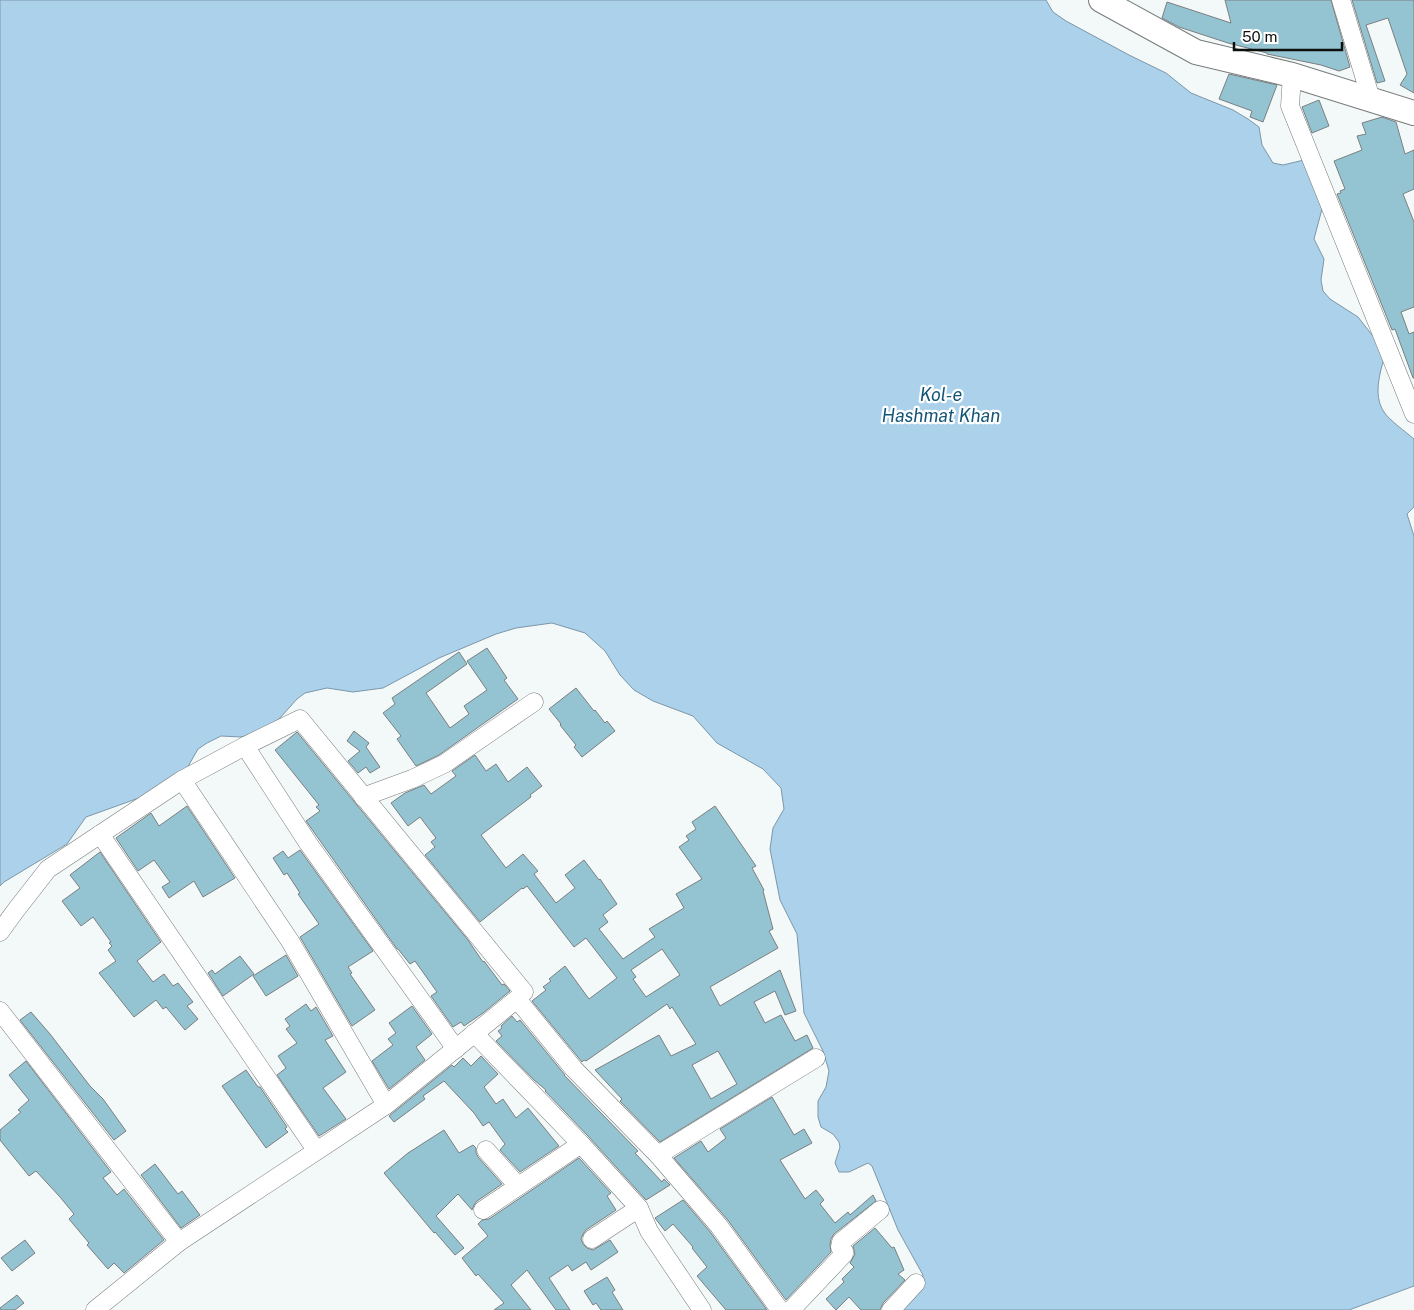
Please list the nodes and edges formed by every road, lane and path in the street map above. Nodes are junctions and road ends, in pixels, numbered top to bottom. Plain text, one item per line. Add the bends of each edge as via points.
1 (1101, 0) edge
2 (1341, 0) edge
3 (1292, 75) junction
4 (1371, 99) junction
5 (1414, 113) edge
6 (1414, 414) edge
7 (534, 702) dead end
8 (245, 746) junction
9 (182, 780) junction
10 (363, 797) junction
11 (100, 834) junction
12 (0, 932) edge
13 (517, 999) junction
14 (0, 1011) edge
15 (474, 1033) junction
16 (456, 1048) junction
17 (816, 1058) dead end
18 (386, 1105) junction
19 (581, 1144) junction
20 (316, 1150) junction
21 (486, 1150) dead end
22 (658, 1154) junction
23 (518, 1186) junction
24 (639, 1208) junction
25 (483, 1210) dead end
26 (880, 1210) dead end
27 (592, 1239) dead end
28 (179, 1242) junction
29 (916, 1283) dead end
30 (699, 1309) edge
31 (94, 1310) edge
32 (780, 1310) edge
33 (791, 1310) edge
34 (891, 1310) edge

1 - 3 street via 1196,52
2 - 4 street
3 - 4 street
3 - 6 street via 1290,106
4 - 5 street
7 - 10 street via 444,764
8 - 9 street
8 - 10 street via 300,719
8 - 16 street via 308,843
9 - 11 street
9 - 18 street via 290,941
10 - 13 street via 524,992
11 - 12 street via 48,869
11 - 20 street
13 - 15 street
13 - 22 street via 574,1069
14 - 28 street
15 - 16 street
15 - 19 street
16 - 18 street
17 - 22 street
18 - 20 street
19 - 23 street
19 - 24 street
20 - 28 street
21 - 23 street
22 - 32 street via 719,1226
23 - 25 street
24 - 27 street
24 - 30 street via 649,1231
26 - 33 street via 840,1242 844,1254
28 - 31 street
29 - 34 street

